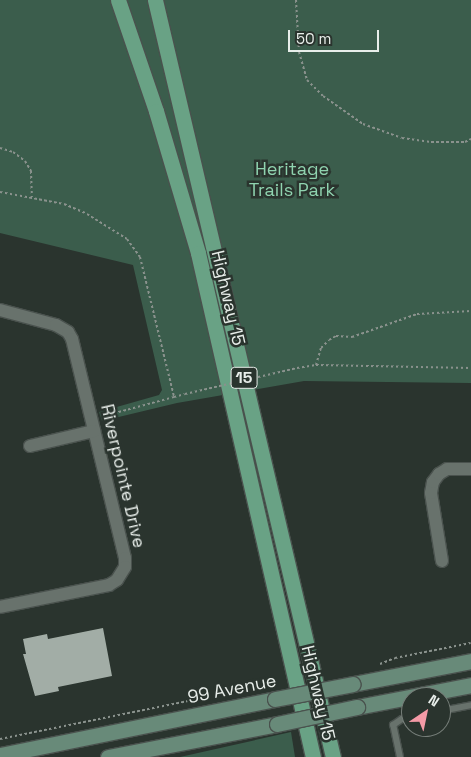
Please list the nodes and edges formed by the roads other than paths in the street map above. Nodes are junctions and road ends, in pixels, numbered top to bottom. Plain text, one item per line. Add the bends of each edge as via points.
1 (118, 0) edge
2 (155, 0) edge
3 (0, 310) edge
4 (92, 425) junction
5 (30, 446) dead end
6 (471, 469) edge
7 (442, 561) dead end
8 (0, 607) edge
9 (471, 661) edge
10 (471, 685) edge
11 (471, 706) edge
12 (451, 709) edge
13 (401, 719) edge
14 (0, 755) edge
15 (108, 757) edge
16 (313, 757) edge
17 (333, 757) edge
18 (400, 757) edge

1 - 16 main road, Highway 15 via 198,253
2 - 17 main road, Highway 15 / 15
3 - 4 street, Riverpointe Drive via 56,325 68,332
4 - 5 street
4 - 8 street, Riverpointe Drive via 125,558 122,574 118,580 99,588
6 - 7 street via 447,469 433,482 431,493
9 - 14 main road, 99 Avenue, bridge
10 - 15 main road, bridge
11 - 12 lane
13 - 18 lane via 393,725

